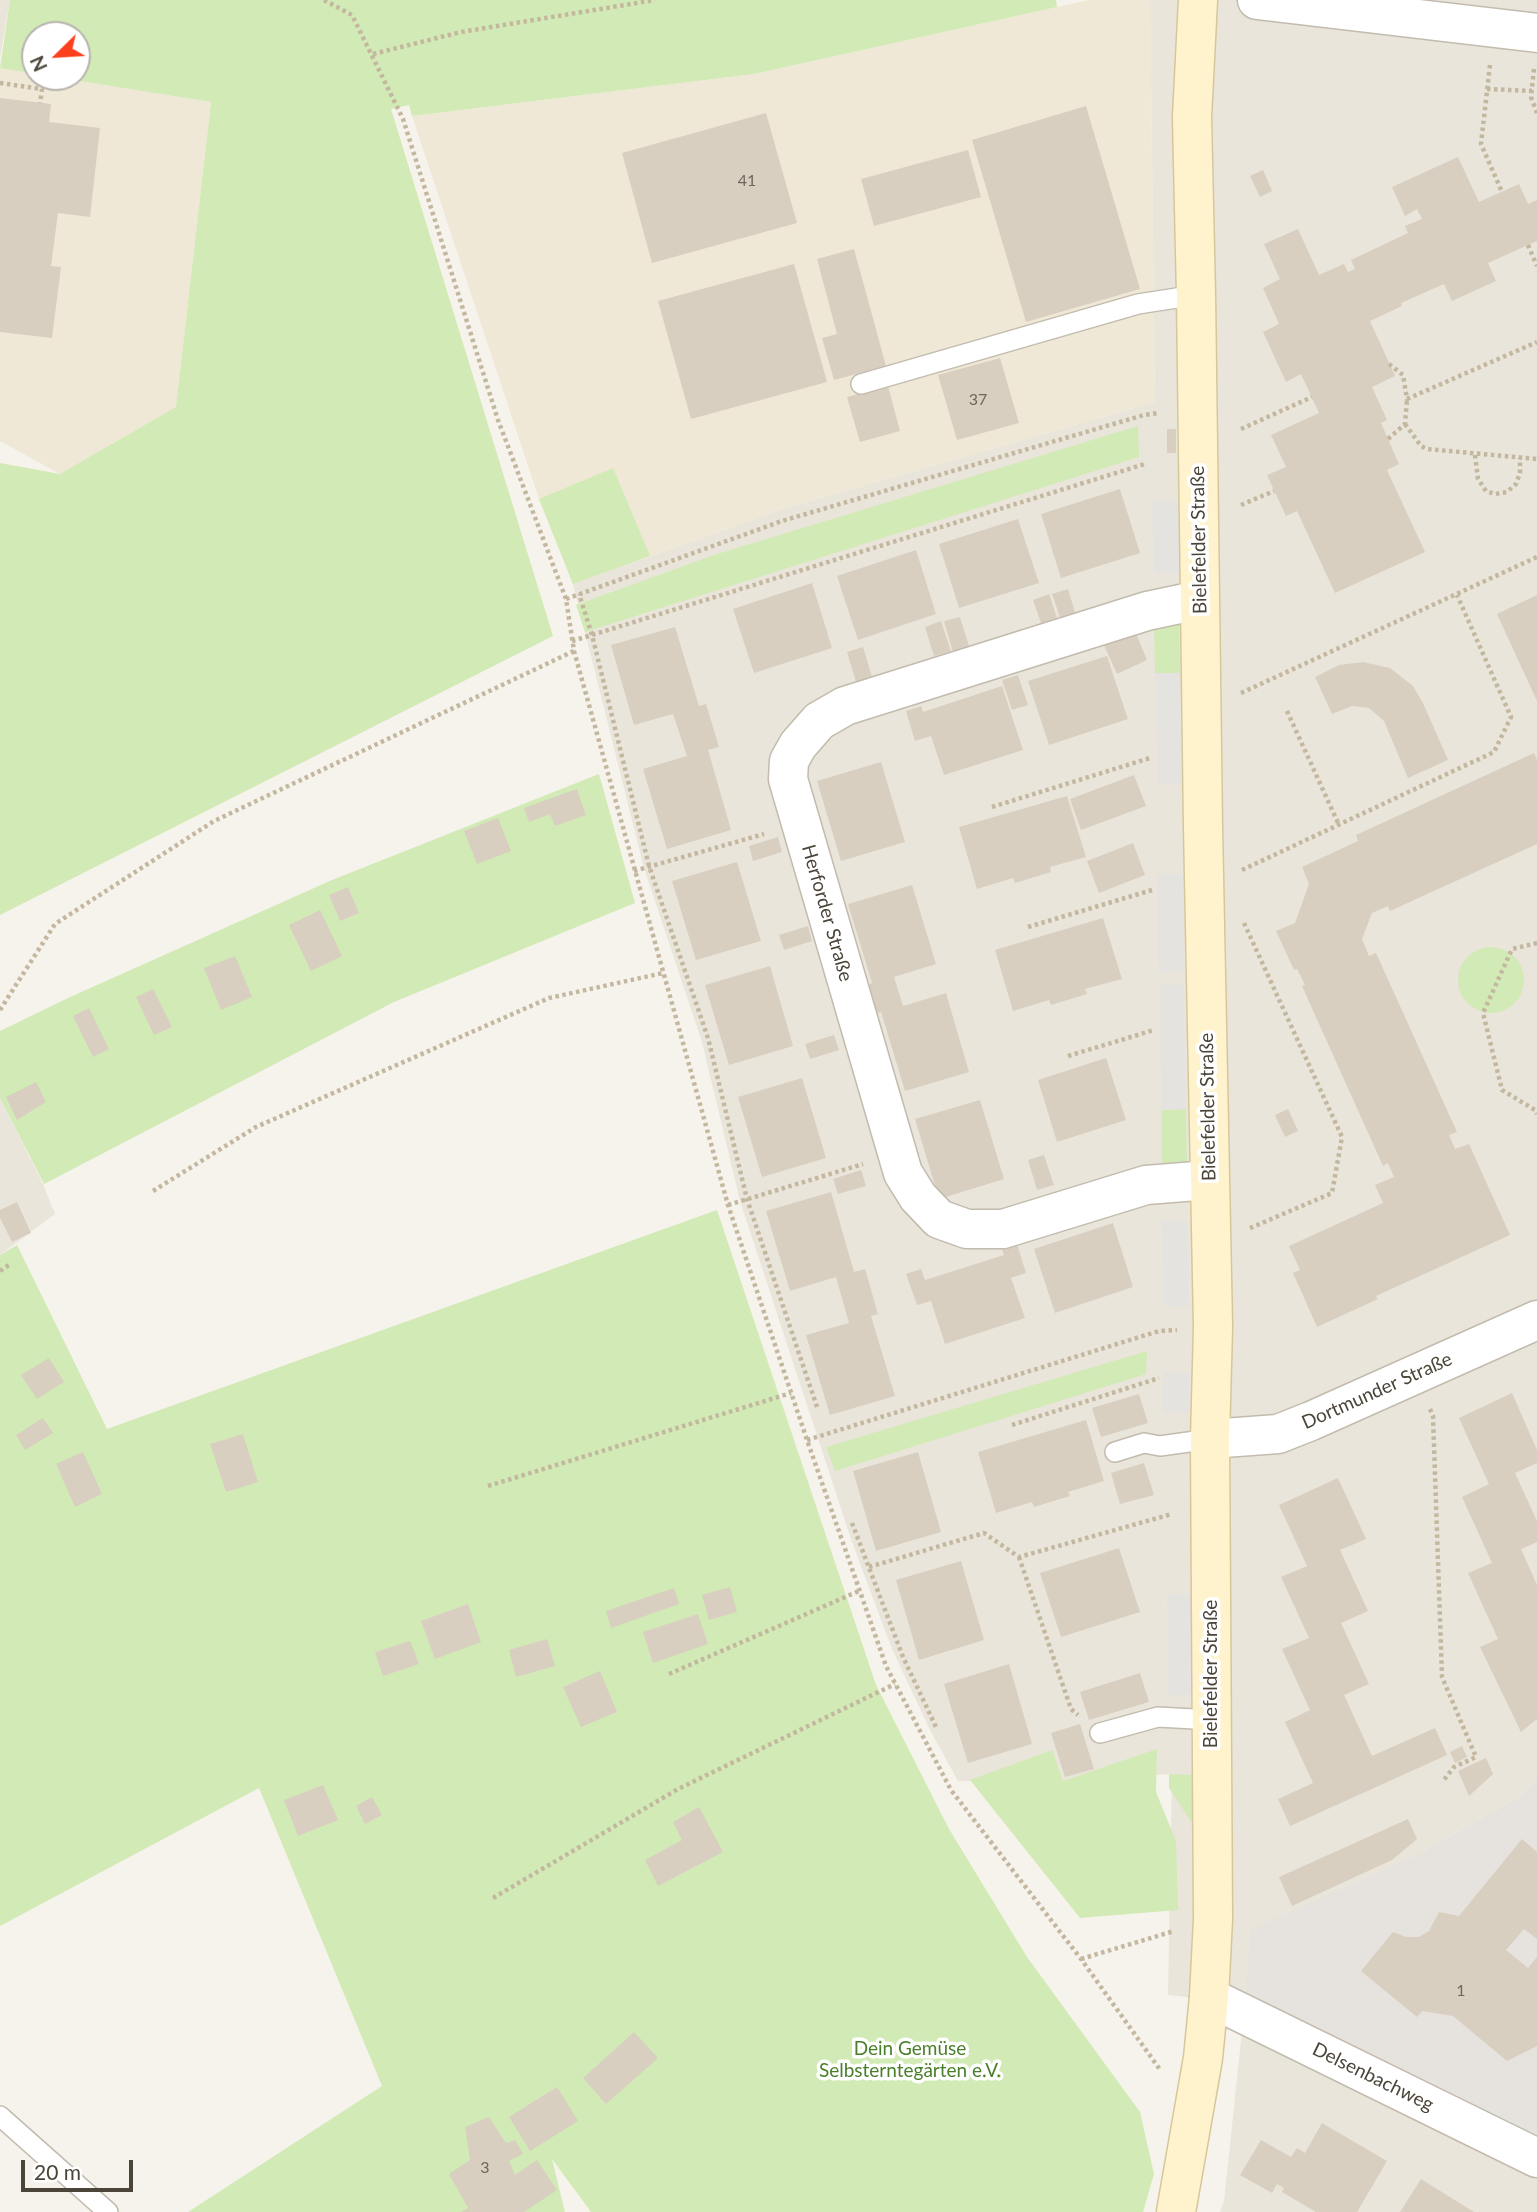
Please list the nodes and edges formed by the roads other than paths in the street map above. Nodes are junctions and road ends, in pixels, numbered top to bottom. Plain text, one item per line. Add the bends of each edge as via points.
1 (1198, 0) edge
2 (1257, 0) edge
3 (1536, 48) edge
4 (1196, 295) junction
5 (861, 384) dead end
6 (1199, 600) junction
7 (1209, 1180) junction
8 (1537, 1320) edge
9 (1210, 1439) junction
10 (1115, 1452) dead end
11 (1212, 1720) junction
12 (1100, 1733) road end
13 (1209, 1997) junction
14 (0, 2116) edge
15 (1537, 2158) edge
16 (108, 2212) edge
17 (1176, 2212) edge

1 - 4 street, Bielefelder Straße via 1192,117
2 - 3 street via 1493,28
4 - 5 lane via 1138,304
4 - 6 street, Bielefelder Straße
6 - 7 street, Bielefelder Straße
6 - 7 street, Herforder Straße via 1147,611 845,706 819,721 799,745 789,761 788,779 903,1173 939,1219 967,1229 1003,1229 1146,1185
7 - 9 street, Bielefelder Straße
8 - 9 street, Dortmunder Straße via 1278,1434
9 - 10 lane via 1160,1446 1143,1443
9 - 11 street, Bielefelder Straße
11 - 12 lane via 1158,1717
11 - 13 street, Bielefelder Straße
13 - 15 street, Delsenbachweg
13 - 17 street, Bielefelder Straße via 1194,2118
14 - 16 lane

